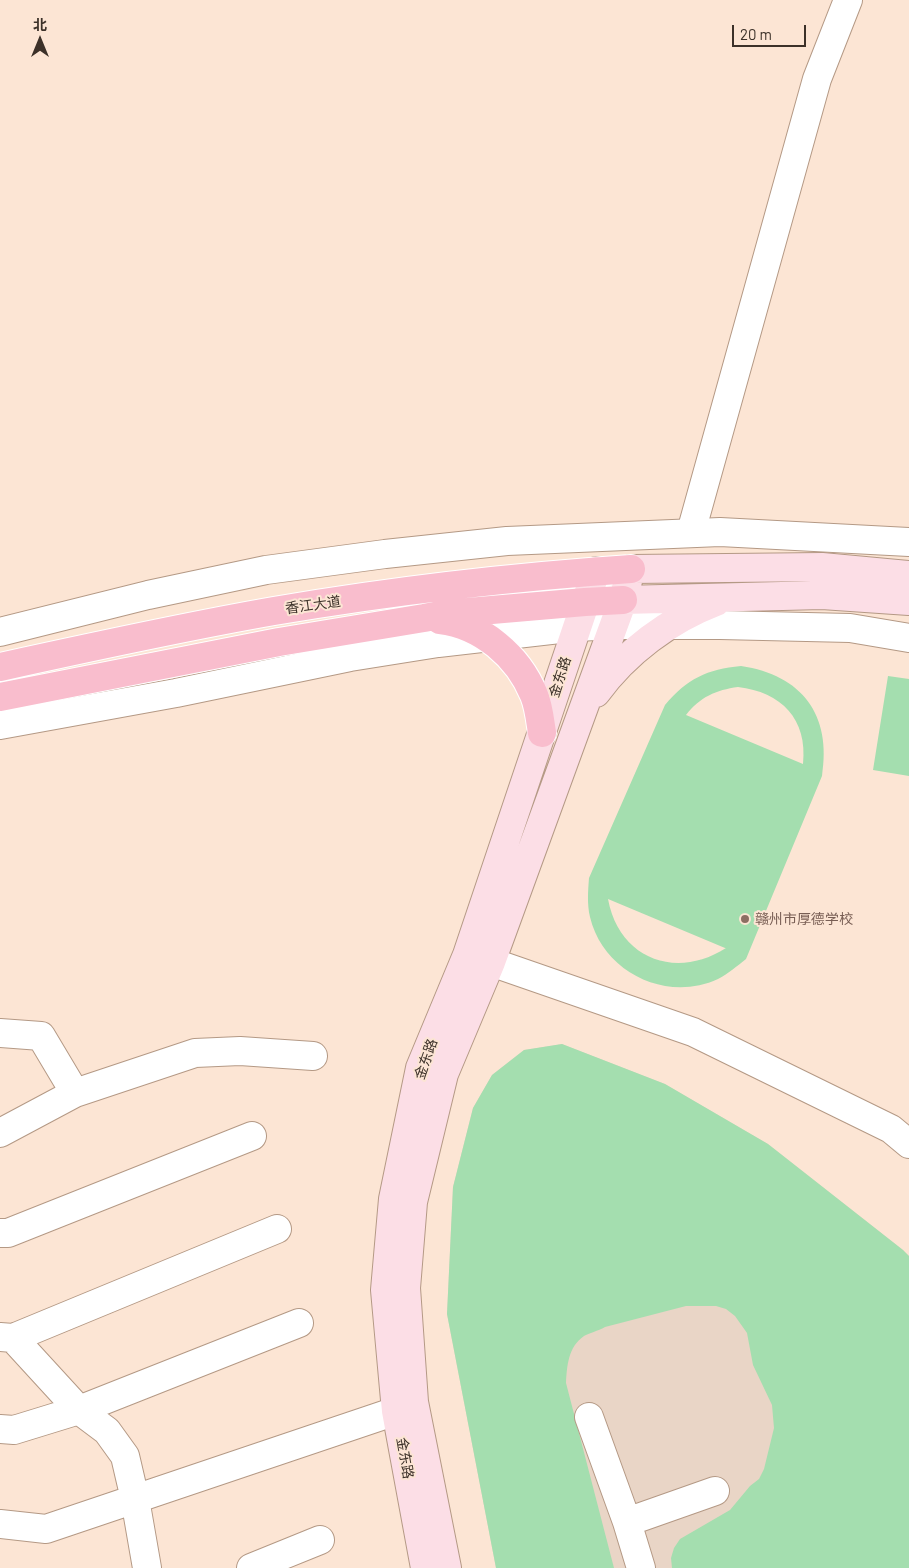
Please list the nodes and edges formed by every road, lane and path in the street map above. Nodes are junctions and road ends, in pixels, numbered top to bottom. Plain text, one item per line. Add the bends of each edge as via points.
1 (848, 0) edge
2 (691, 532) junction
3 (909, 542) edge
4 (631, 569) junction
5 (596, 571) junction
6 (909, 575) edge
7 (729, 597) junction
8 (909, 602) edge
9 (619, 612) junction
10 (581, 614) junction
11 (424, 618) junction
12 (670, 625) junction
13 (0, 632) edge
14 (487, 637) junction
15 (909, 638) edge
16 (0, 667) edge
17 (0, 697) edge
18 (582, 715) junction
19 (0, 725) edge
20 (542, 733) junction
21 (479, 959) junction
22 (0, 1033) edge
23 (313, 1056) dead end
24 (75, 1093) junction
25 (0, 1133) edge
26 (252, 1136) dead end
27 (909, 1144) edge
28 (278, 1229) dead end
29 (0, 1234) edge
30 (299, 1323) dead end
31 (7, 1337) edge
32 (80, 1410) junction
33 (396, 1410) junction
34 (589, 1417) dead end
35 (0, 1428) edge
36 (715, 1491) dead end
37 (135, 1499) junction
38 (628, 1522) junction
39 (0, 1524) edge
40 (320, 1540) dead end
41 (147, 1568) edge
42 (251, 1568) edge
43 (425, 1568) edge
44 (446, 1568) edge
45 (641, 1568) edge

1 - 2 street via 816,79
2 - 3 street
2 - 13 street via 507,541 266,570
4 - 5 main road, 香江大道
4 - 6 main road via 822,567
4 - 9 main road, 金东路
5 - 10 main road, 金东路
5 - 16 main road, 香江大道 via 442,586 274,611
7 - 8 main road via 822,596
7 - 9 main road
7 - 12 main road
9 - 10 main road
9 - 12 street
9 - 18 main road, 金东路
10 - 11 main road via 445,614
10 - 14 street
10 - 20 main road, 金东路
11 - 14 main road via 465,626
11 - 17 main road via 279,642
12 - 15 street via 850,628
12 - 18 main road via 617,668
14 - 19 street via 350,656 176,693
14 - 20 main road via 506,652 526,678 540,714
18 - 21 main road, 金东路
20 - 21 main road, 金东路
21 - 27 street via 693,1032 891,1129
21 - 33 main road, 金东路 via 420,1068 393,1199 385,1290
21 - 44 main road, 金东路 via 444,1074 413,1202 406,1288 414,1402
22 - 24 street via 40,1036
23 - 24 street via 240,1051 195,1053
24 - 25 street
26 - 29 street
28 - 31 street
30 - 32 street
31 - 32 street
32 - 35 street via 14,1430
32 - 37 street via 107,1431 125,1456
33 - 37 street
33 - 43 main road, 金东路
34 - 38 street
36 - 38 street
37 - 39 street via 46,1529
37 - 41 street
38 - 45 street
40 - 42 street

